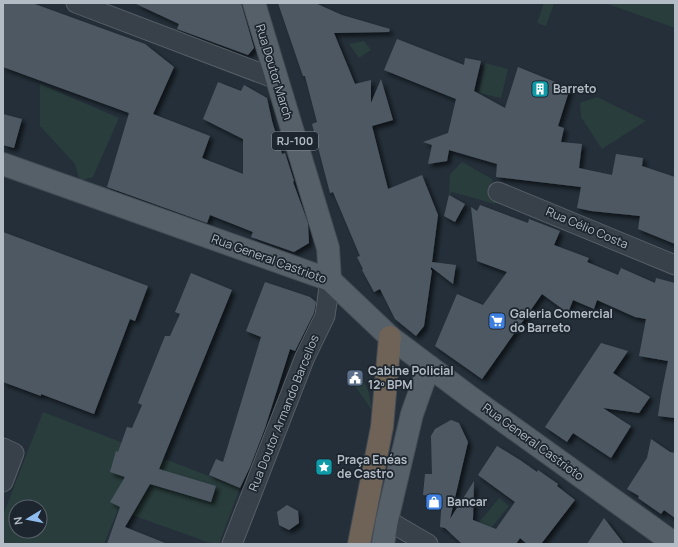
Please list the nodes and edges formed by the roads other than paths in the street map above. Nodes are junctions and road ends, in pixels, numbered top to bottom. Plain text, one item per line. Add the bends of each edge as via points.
1 (76, 3) edge
2 (254, 3) edge
3 (276, 79) junction
4 (3, 164) edge
5 (498, 192) dead end
6 (675, 265) edge
7 (330, 280) junction
8 (390, 337) junction
9 (429, 366) junction
10 (3, 448) edge
11 (3, 482) edge
12 (387, 520) junction
13 (232, 544) edge
14 (359, 544) edge
15 (383, 544) edge
16 (428, 544) edge
17 (675, 544) edge

1 - 3 street
2 - 3 main road, Rua Doutor March / RJ-100
3 - 7 main road, Rua Doutor March / RJ-100 via 328,248
4 - 7 main road, Rua General Castrioto
5 - 6 street, Rua Célio Costa
7 - 8 main road, Rua General Castrioto
7 - 13 street, Rua Doutor Armando Barcellos via 325,316 305,357
8 - 9 main road, Rua General Castrioto
8 - 14 highway via 382,427
9 - 12 main road via 412,414
9 - 17 main road, Rua General Castrioto
10 - 11 street via 14,453
12 - 15 main road
12 - 16 street

